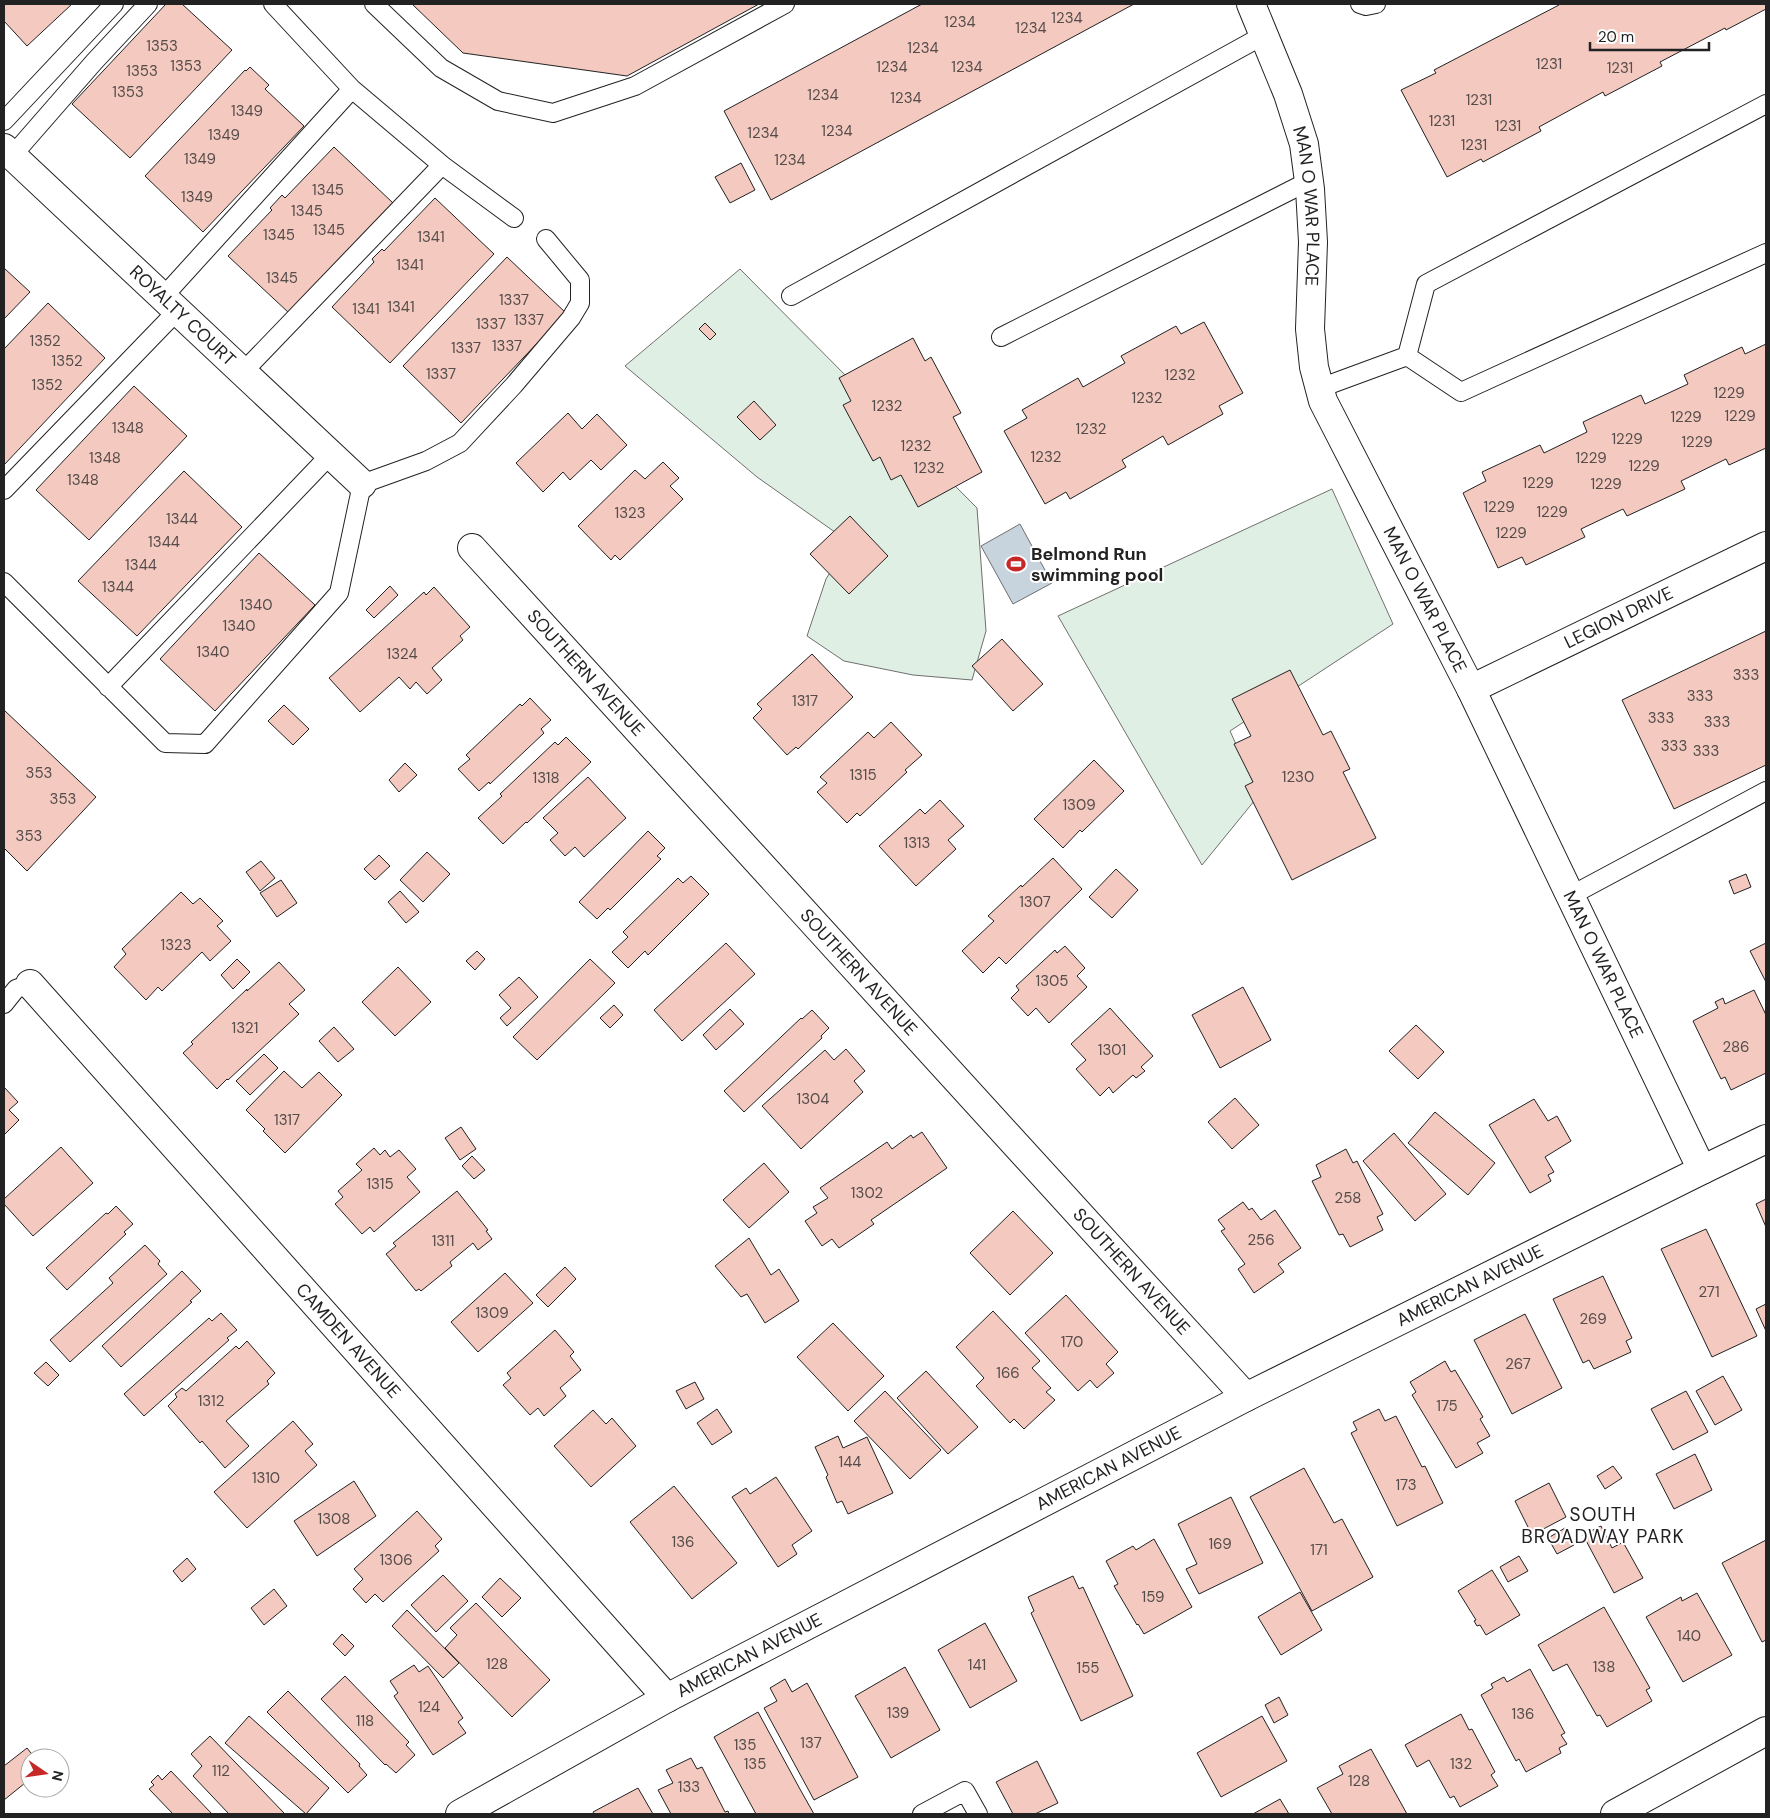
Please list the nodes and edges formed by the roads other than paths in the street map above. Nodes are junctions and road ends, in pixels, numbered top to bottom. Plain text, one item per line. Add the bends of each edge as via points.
1 (114, 4) edge
2 (148, 4) edge
3 (273, 4) edge
4 (374, 4) edge
5 (785, 4) edge
6 (1251, 4) edge
7 (1360, 4) edge
8 (1376, 4) edge
9 (1264, 35) junction
10 (352, 89) junction
11 (1766, 104) edge
12 (4, 121) edge
13 (8, 152) edge
14 (442, 165) junction
15 (1309, 181) junction
16 (514, 218) dead end
17 (546, 238) dead end
18 (1766, 253) edge
19 (791, 296) dead end
20 (170, 304) junction
21 (1001, 337) dead end
22 (1407, 356) junction
23 (244, 372) junction
24 (1320, 388) junction
25 (331, 454) junction
26 (362, 484) junction
27 (4, 490) edge
28 (1766, 546) edge
29 (472, 548) dead end
30 (4, 582) edge
31 (108, 687) junction
32 (1471, 689) junction
33 (1766, 791) edge
34 (1570, 896) junction
35 (30, 984) joint
36 (4, 1004) edge
37 (1766, 1139) edge
38 (1702, 1170) junction
39 (1246, 1397) junction
40 (667, 1698) junction
41 (1766, 1731) edge
42 (467, 1812) edge
43 (922, 1814) edge
44 (978, 1814) edge
45 (1614, 1814) edge

1 - 12 lane
2 - 13 lane
3 - 10 lane
4 - 5 lane via 441,68 498,101 553,113 635,86
6 - 9 street, MAN O WAR PLACE
7 - 8 lane
9 - 15 street, MAN O WAR PLACE via 1304,144
9 - 19 lane
10 - 14 lane
10 - 20 lane
11 - 22 lane via 1426,284
13 - 20 street, ROYALTY COURT
14 - 16 lane
14 - 23 lane
15 - 21 lane
15 - 24 street, MAN O WAR PLACE via 1313,242 1310,329 1314,368
17 - 26 lane via 580,280 580,303 571,318 460,443 426,461
18 - 22 lane via 1461,392
20 - 23 street, ROYALTY COURT
20 - 27 lane
22 - 24 lane
23 - 25 street, ROYALTY COURT
24 - 32 street, MAN O WAR PLACE
25 - 26 street, ROYALTY COURT
25 - 31 lane
26 - 31 lane via 339,593 205,744 165,743
28 - 32 street, LEGION DRIVE
29 - 39 street, SOUTHERN AVENUE
30 - 31 lane
32 - 34 street, MAN O WAR PLACE
33 - 34 lane
34 - 38 street, MAN O WAR PLACE
35 - 36 lane via 16,988
35 - 40 street, CAMDEN AVENUE
37 - 38 street, AMERICAN AVENUE
38 - 39 street, AMERICAN AVENUE
39 - 40 street, AMERICAN AVENUE
40 - 42 street, AMERICAN AVENUE
41 - 45 street
43 - 44 lane via 965,1791

